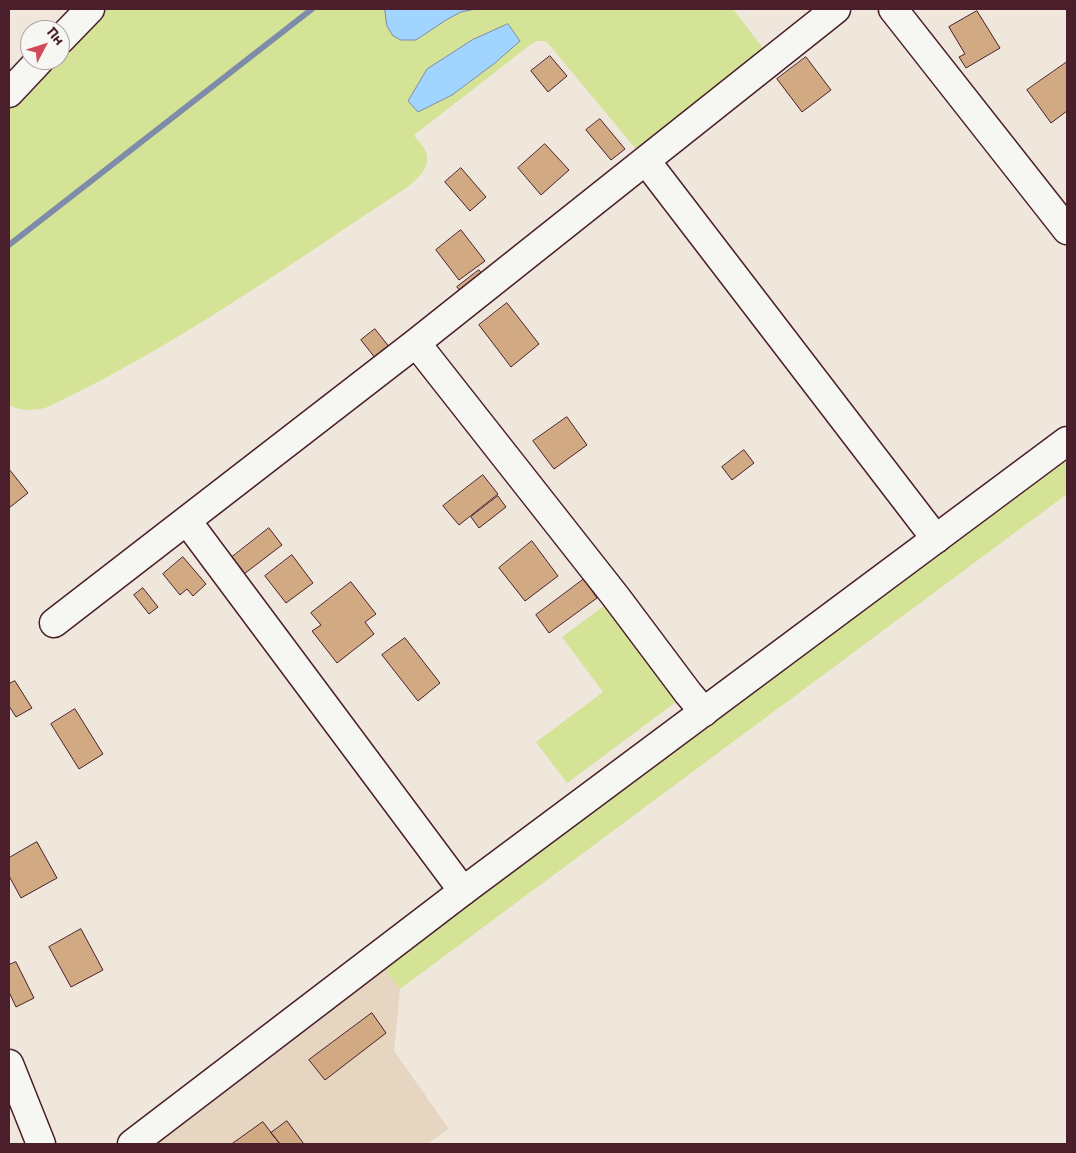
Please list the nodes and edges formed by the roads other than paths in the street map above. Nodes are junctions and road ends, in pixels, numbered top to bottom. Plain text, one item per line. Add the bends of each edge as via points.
1 (90, 9) edge
2 (836, 9) edge
3 (894, 9) edge
4 (70, 30) edge
5 (31, 70) edge
6 (9, 93) edge
7 (646, 161) junction
8 (1067, 230) edge
9 (416, 343) junction
10 (1067, 441) edge
11 (187, 521) junction
12 (936, 539) junction
13 (54, 623) dead end
14 (704, 712) junction
15 (463, 891) junction
16 (9, 1064) edge
17 (42, 1144) edge
18 (132, 1144) edge

1 - 4 street
2 - 7 street
3 - 8 street
5 - 6 street
7 - 9 street
7 - 12 street
9 - 11 street
9 - 14 street
10 - 12 street
11 - 13 street
11 - 15 street
12 - 14 street
14 - 15 street
15 - 18 street
16 - 17 street

